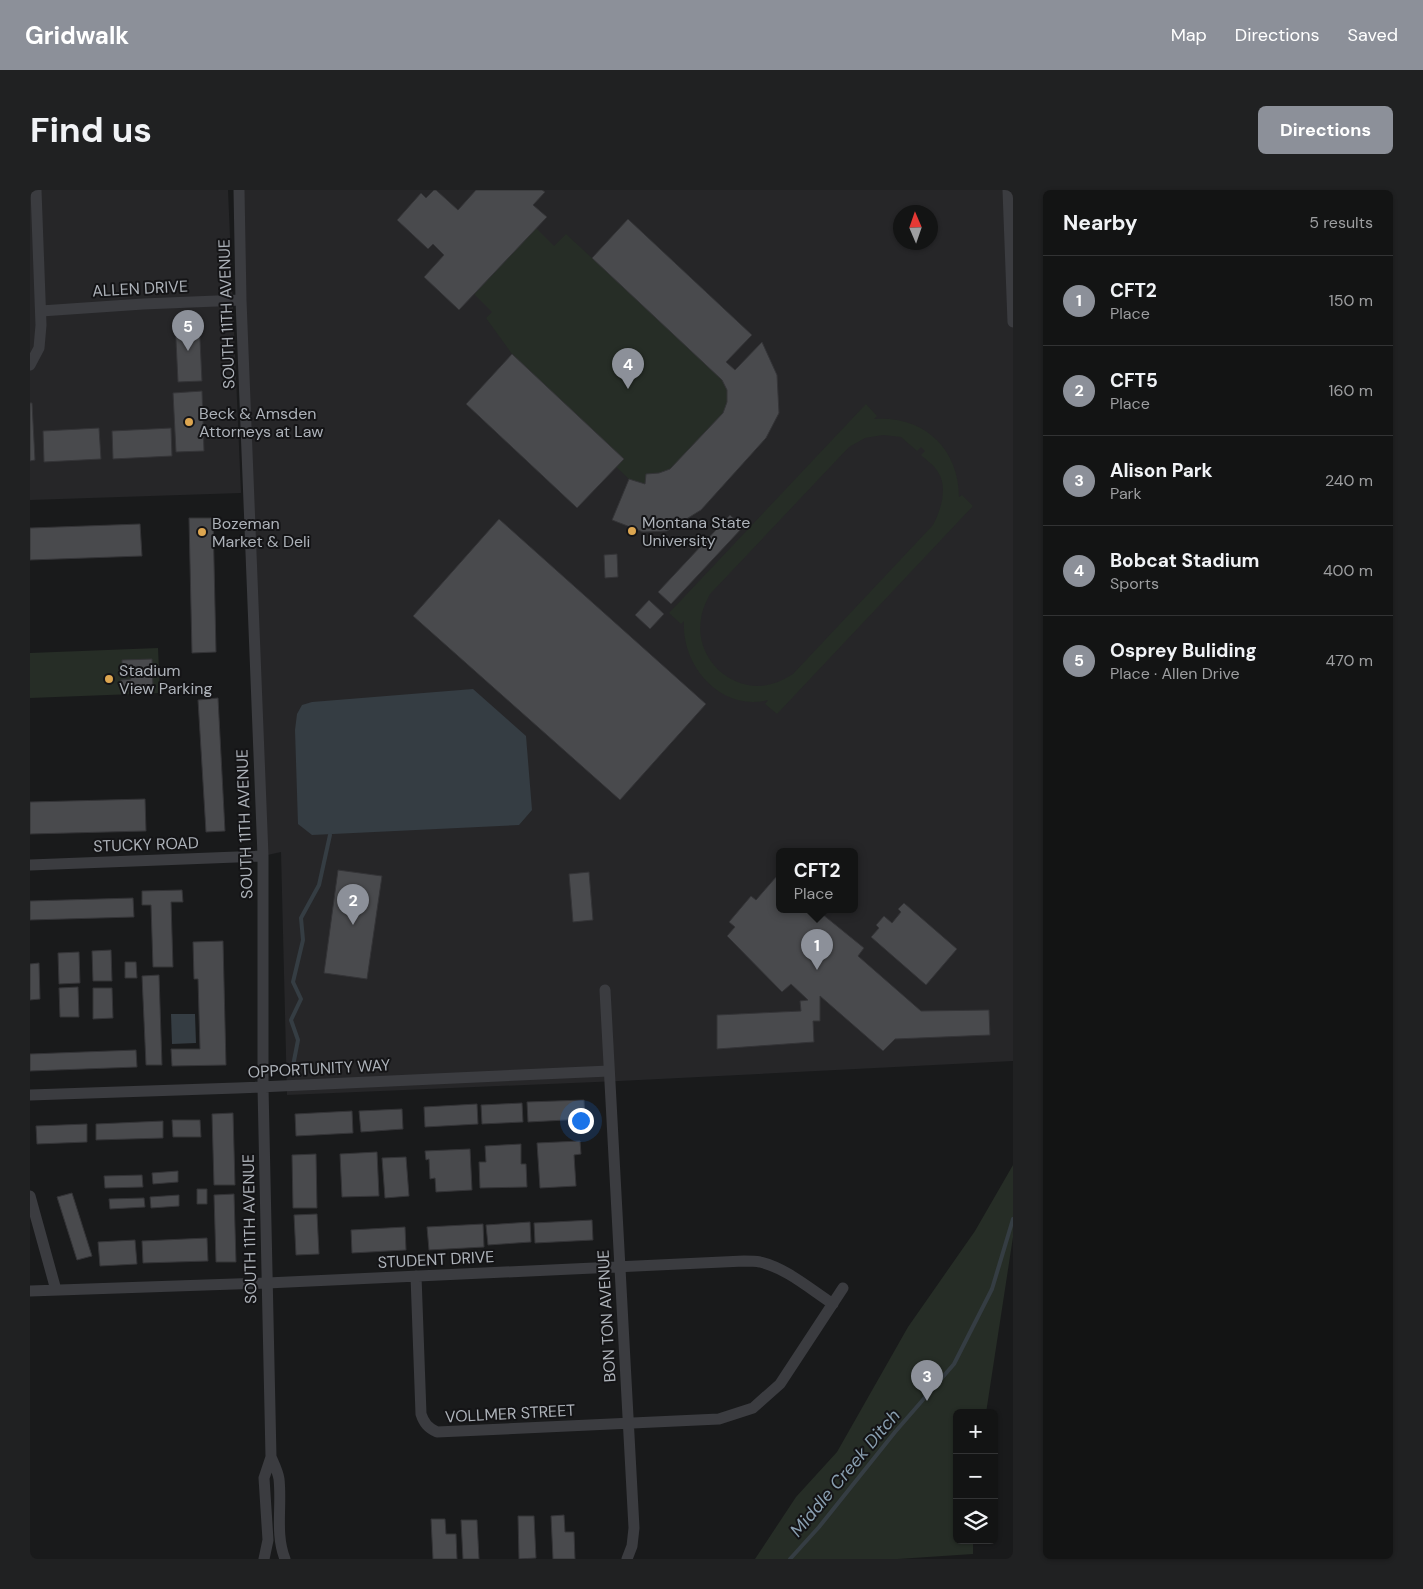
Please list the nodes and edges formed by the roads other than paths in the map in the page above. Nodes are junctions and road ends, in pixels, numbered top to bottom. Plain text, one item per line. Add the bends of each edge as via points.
1 (36, 190) edge
2 (239, 190) edge
3 (1008, 190) edge
4 (241, 300) junction
5 (41, 311) junction
6 (1013, 322) edge
7 (30, 365) edge
8 (263, 856) junction
9 (30, 865) edge
10 (606, 990) dead end
11 (609, 1071) junction
12 (263, 1087) junction
13 (30, 1095) edge
14 (30, 1196) edge
15 (620, 1266) junction
16 (416, 1276) junction
17 (267, 1283) junction
18 (843, 1288) dead end
19 (56, 1290) junction
20 (30, 1291) edge
21 (832, 1304) junction
22 (628, 1424) junction
23 (271, 1457) junction
24 (264, 1559) edge
25 (285, 1559) edge
26 (627, 1559) edge

1 - 5 street
2 - 4 street, SOUTH 11TH AVENUE
3 - 6 street
4 - 5 street, ALLEN DRIVE
4 - 8 street, SOUTH 11TH AVENUE
5 - 7 street via 39,348
8 - 9 street, STUCKY ROAD
8 - 12 street, SOUTH 11TH AVENUE
10 - 11 street, BON TON AVENUE
11 - 12 street, OPPORTUNITY WAY
11 - 15 street, BON TON AVENUE
12 - 13 street, OPPORTUNITY WAY
12 - 17 street, SOUTH 11TH AVENUE
14 - 19 street
15 - 16 street, STUDENT DRIVE
15 - 21 street, STUDENT DRIVE via 759,1262 786,1273
15 - 22 street, BON TON AVENUE
16 - 17 street, STUDENT DRIVE
16 - 22 street, VOLLMER STREET via 421,1414 430,1429 437,1432
17 - 19 street, STUDENT DRIVE
17 - 23 street, SOUTH 11TH AVENUE
18 - 21 street
19 - 20 street, STUDENT DRIVE
21 - 22 street via 780,1384 753,1408 719,1419
22 - 26 street, BON TON AVENUE via 634,1528
23 - 24 street, SOUTH 11TH AVENUE via 264,1478 268,1540
23 - 25 street, SOUTH 11TH AVENUE via 279,1478 280,1528

